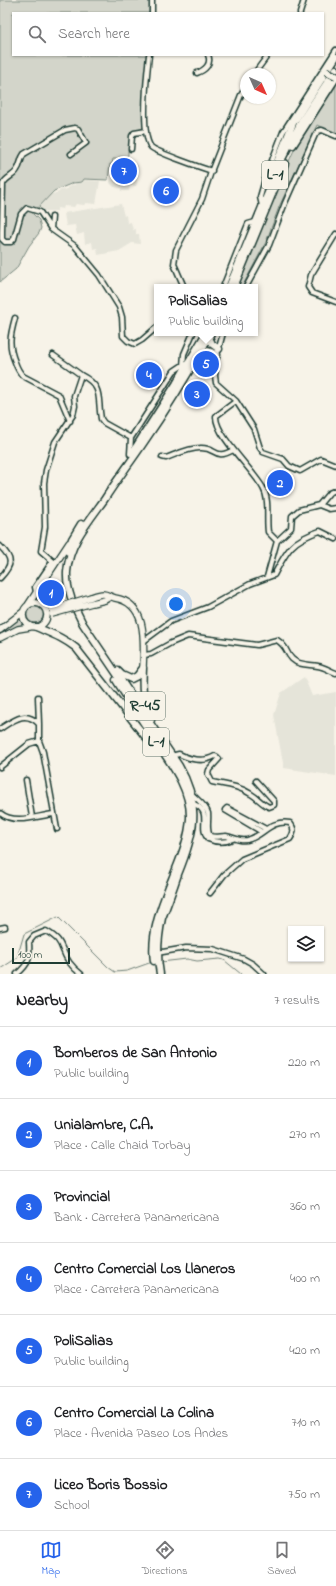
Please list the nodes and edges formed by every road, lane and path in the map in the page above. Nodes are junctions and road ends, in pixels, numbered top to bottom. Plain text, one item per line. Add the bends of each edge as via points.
1 (152, 0) edge
2 (304, 0) edge
3 (152, 12) edge
4 (300, 12) edge
5 (336, 50) edge
6 (149, 56) edge
7 (208, 56) edge
8 (267, 56) edge
9 (336, 57) edge
10 (258, 68) edge
11 (336, 69) edge
12 (326, 71) junction
13 (197, 73) dead end
14 (336, 77) edge
15 (240, 98) edge
16 (146, 131) junction
17 (336, 136) edge
18 (131, 149) dead end
19 (71, 154) dead end
20 (212, 170) junction
21 (269, 187) junction
22 (262, 207) junction
23 (52, 218) dead end
24 (255, 222) junction
25 (52, 229) junction
26 (336, 234) edge
27 (183, 284) edge
28 (224, 284) edge
29 (230, 284) edge
30 (235, 284) edge
31 (248, 284) edge
32 (336, 302) edge
33 (15, 318) dead end
34 (154, 330) edge
35 (192, 336) edge
36 (207, 336) edge
37 (208, 336) edge
38 (210, 336) edge
39 (222, 336) edge
40 (218, 352) junction
41 (199, 353) junction
42 (53, 355) dead end
43 (184, 367) junction
44 (81, 375) junction
45 (155, 399) junction
46 (236, 400) junction
47 (163, 405) junction
48 (70, 420) junction
49 (131, 438) junction
50 (233, 450) junction
51 (130, 455) junction
52 (162, 457) dead end
53 (336, 465) edge
54 (336, 490) edge
55 (319, 505) junction
56 (336, 508) edge
57 (72, 539) junction
58 (336, 540) edge
59 (277, 541) junction
60 (0, 546) edge
61 (53, 563) junction
62 (267, 577) junction
63 (0, 578) edge
64 (36, 592) junction
65 (41, 604) junction
66 (28, 605) junction
67 (50, 611) junction
68 (23, 612) junction
69 (33, 627) junction
70 (0, 630) edge
71 (0, 638) edge
72 (144, 641) junction
73 (144, 654) junction
74 (105, 658) junction
75 (143, 668) junction
76 (336, 672) edge
77 (38, 697) dead end
78 (39, 724) junction
79 (0, 729) edge
80 (39, 741) junction
81 (161, 741) junction
82 (166, 757) junction
83 (174, 758) junction
84 (0, 767) edge
85 (26, 780) dead end
86 (256, 781) dead end
87 (191, 793) junction
88 (194, 804) junction
89 (0, 813) edge
90 (54, 814) junction
91 (32, 817) junction
92 (56, 829) dead end
93 (266, 829) junction
94 (262, 832) junction
95 (233, 839) junction
96 (210, 893) dead end
97 (156, 956) junction
98 (158, 971) edge
99 (18, 974) edge
100 (81, 974) edge
101 (264, 974) edge

1 - 3 street
2 - 4 street
5 - 22 street via 283,132 260,197
6 - 16 street
7 - 13 street via 208,64 203,71
8 - 10 street
9 - 12 main road, L-1
11 - 21 main road, L-1 via 301,122
12 - 14 main road, L-1, bridge
12 - 21 main road, L-1 via 293,123
14 - 30 main road, L-1 via 293,146
15 - 20 street
16 - 18 street via 134,133
16 - 20 street via 151,147
17 - 31 street via 322,130 314,135 269,245
19 - 25 street via 86,143 75,128 65,130 24,154 16,172 2,184 2,239 6,242 14,239 21,214 27,208 40,212
20 - 27 street via 202,199 176,250 174,264
21 - 22 main road, L-1
22 - 24 main road, L-1
23 - 25 street
24 - 28 street via 248,224
24 - 29 main road, L-1
25 - 34 street via 75,246 99,274 119,307 123,336 128,341 135,344
26 - 32 street via 311,275 308,287 312,293
33 - 48 street via 10,338 10,352 19,373 59,395
35 - 43 street via 184,354
36 - 43 main road, L-1
37 - 41 main road, L-1
38 - 40 main road
39 - 40 street
40 - 41 main road via 205,350
40 - 46 street via 216,383
41 - 74 main road, L-1 via 143,444 83,529 72,552 67,572 71,598 83,624
42 - 44 street
43 - 45 street via 174,371
43 - 47 main road, L-1
44 - 48 street
44 - 49 street via 92,381 96,387 101,419
45 - 47 street
45 - 49 street
46 - 50 street via 216,416 215,422
46 - 53 street via 254,429 263,452 283,459 289,466 300,471 321,459
47 - 51 main road, L-1
48 - 61 street via 55,442 44,483 46,510 41,551
49 - 51 street
50 - 52 street via 220,455 199,448
50 - 59 street via 264,489 268,532
51 - 57 main road, L-1
54 - 55 street via 329,493
55 - 56 street via 329,509
55 - 59 street via 295,512 290,528
57 - 61 street
57 - 82 main road, L-1 via 64,577 72,611
58 - 62 street via 320,531 310,534 289,548 274,575
59 - 62 street
60 - 63 street via 10,561 7,571
61 - 64 street
62 - 72 street via 208,607 171,621
64 - 65 street
64 - 66 street
65 - 66 street
65 - 67 street
66 - 68 street
67 - 69 street, R-45 via 44,623
67 - 72 street, R-45, bridge via 92,600 104,594 125,601 136,610 142,622
68 - 69 street via 25,622
68 - 70 street
69 - 71 street, R-45 via 18,629
69 - 82 main road via 54,633 76,648 144,736
72 - 73 street, R-45
73 - 75 street, R-45
73 - 76 street via 152,654 188,636 258,645 277,640 284,644 295,661
74 - 75 main road, L-1 via 127,679 137,676
74 - 81 main road, L-1
75 - 81 main road, R-45 via 142,692 147,712
77 - 78 street
78 - 79 street via 28,717 21,717
78 - 80 street
80 - 84 street via 29,744
80 - 90 street
81 - 83 main road, L-1
82 - 97 main road, L-1 via 185,790 190,817 187,837 157,920 153,947
83 - 86 street via 179,754 188,759 201,760 218,757 219,760 208,774 212,782 234,785 254,795 265,806 274,805 274,801
83 - 87 main road, L-1
85 - 91 street
87 - 88 main road, L-1
87 - 95 street via 206,809 210,836 228,836
88 - 95 street via 203,811 203,829 208,839 218,843
88 - 97 main road, L-1 via 191,837 162,918
89 - 91 street via 10,819
90 - 91 street
90 - 92 street
93 - 94 street
93 - 94 street via 227,808 225,810
93 - 96 street via 278,823 290,823 294,827 294,834 290,839 242,858
94 - 95 street via 250,840
97 - 98 main road, L-1
97 - 101 street via 186,948 213,948 244,959
99 - 100 street via 27,966 29,942 34,936 46,931 55,936 69,962

